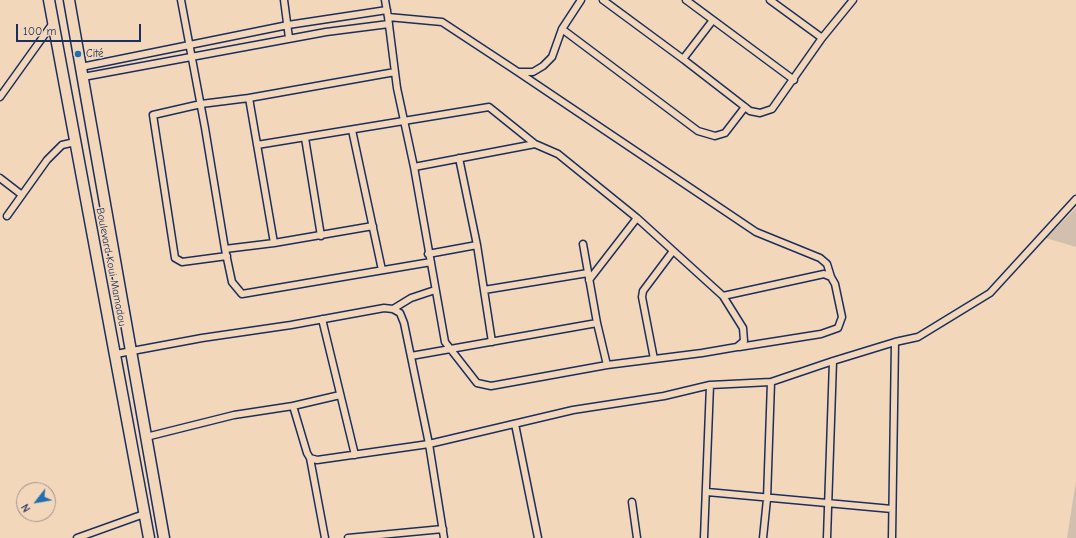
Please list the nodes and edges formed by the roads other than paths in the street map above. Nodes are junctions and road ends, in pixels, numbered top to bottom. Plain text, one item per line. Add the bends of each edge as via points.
1 (49, 0) edge
2 (69, 0) edge
3 (181, 0) edge
4 (284, 0) edge
5 (385, 0) edge
6 (581, 0) edge
7 (603, 0) edge
8 (686, 0) edge
9 (770, 0) edge
10 (853, 0) edge
11 (387, 10) junction
12 (713, 20) junction
13 (389, 21) junction
14 (53, 23) junction
15 (288, 25) junction
16 (562, 29) junction
17 (289, 38) junction
18 (822, 38) junction
19 (190, 43) junction
20 (192, 57) junction
21 (683, 59) junction
22 (82, 72) junction
23 (395, 72) junction
24 (518, 72) junction
25 (794, 80) junction
26 (0, 96) edge
27 (250, 98) junction
28 (201, 104) junction
29 (745, 107) junction
30 (404, 120) junction
31 (352, 130) junction
32 (305, 138) junction
33 (75, 142) junction
34 (535, 144) junction
35 (257, 145) junction
36 (459, 158) junction
37 (414, 167) junction
38 (0, 178) edge
39 (22, 195) junction
40 (1076, 199) edge
41 (7, 216) dead end
42 (637, 218) junction
43 (373, 226) junction
44 (321, 236) junction
45 (274, 243) junction
46 (583, 244) dead end
47 (477, 245) junction
48 (225, 249) junction
49 (673, 251) junction
50 (428, 254) junction
51 (227, 256) junction
52 (431, 262) junction
53 (382, 270) junction
54 (588, 273) junction
55 (831, 277) junction
56 (589, 280) junction
57 (435, 290) junction
58 (484, 290) junction
59 (723, 296) junction
60 (393, 308) junction
61 (322, 319) junction
62 (597, 323) junction
63 (492, 342) junction
64 (896, 342) junction
65 (737, 347) junction
66 (450, 350) junction
67 (132, 351) junction
68 (116, 354) junction
69 (412, 356) junction
70 (654, 359) junction
71 (833, 360) junction
72 (607, 365) junction
73 (771, 382) junction
74 (710, 385) junction
75 (340, 395) junction
76 (293, 406) junction
77 (515, 424) junction
78 (146, 437) junction
79 (428, 444) junction
80 (355, 455) junction
81 (310, 458) junction
82 (707, 492) junction
83 (767, 499) junction
84 (632, 502) dead end
85 (829, 503) junction
86 (892, 509) junction
87 (144, 514) junction
88 (443, 529) junction
89 (78, 538) edge
90 (149, 538) edge
91 (164, 538) edge
92 (325, 538) edge
93 (348, 538) edge
94 (444, 538) edge
95 (538, 538) edge
96 (637, 538) edge
97 (704, 538) edge
98 (763, 538) edge
99 (828, 538) edge
100 (892, 538) edge

1 - 14 main road, Boulevard Koui Mamadou
2 - 22 main road, Boulevard Koui Mamadou
3 - 19 street
4 - 15 street
5 - 11 street
6 - 16 street
7 - 21 street
8 - 12 street
9 - 18 street
10 - 18 street
11 - 13 street
11 - 15 street
12 - 21 street
12 - 25 street
13 - 17 street
13 - 23 street
13 - 24 street via 442,22
14 - 26 street
14 - 33 main road, Boulevard Koui Mamadou
15 - 17 street
15 - 19 street
16 - 24 street via 552,57 543,66 533,72
16 - 29 street via 698,131 715,136 725,132
17 - 20 street
18 - 25 street
19 - 20 street
19 - 22 street
20 - 22 street
20 - 28 street
21 - 29 street
22 - 67 main road, Boulevard Koui Mamadou
23 - 27 street
23 - 30 street
24 - 55 street via 756,232 820,258 827,264
25 - 29 street via 772,109 760,113
27 - 28 street
27 - 35 street
28 - 48 street
28 - 51 street via 153,115 173,252 175,258 182,262
30 - 31 street
30 - 34 street via 489,108
30 - 37 street
31 - 32 street
31 - 43 street
32 - 35 street
32 - 44 street
33 - 39 street via 62,145 47,160
33 - 68 main road, Boulevard Koui Mamadou
34 - 36 street
34 - 42 street via 558,154
35 - 45 street
36 - 37 street
36 - 47 street
37 - 50 street
38 - 39 street
39 - 41 street
40 - 64 street via 990,293 918,337
42 - 49 street
42 - 56 street
43 - 44 street
43 - 53 street
44 - 45 street
45 - 48 street
46 - 54 street
47 - 50 street
47 - 58 street
48 - 51 street
49 - 59 street
49 - 70 street via 643,291
50 - 52 street
51 - 53 street via 232,282 242,294
52 - 53 street
52 - 57 street
54 - 56 street
54 - 58 street
55 - 59 street via 824,274
55 - 65 street via 835,284 842,317 838,328 821,334
56 - 62 street
57 - 60 street via 411,298
57 - 66 street via 445,342
58 - 63 street
59 - 65 street via 743,328 744,341
60 - 61 street
60 - 69 street via 400,313 404,323
61 - 67 street
61 - 75 street
62 - 63 street
62 - 72 street
63 - 66 street
64 - 71 street
64 - 86 street
65 - 70 street
66 - 69 street
66 - 72 street via 477,383 491,386
67 - 68 street
67 - 78 main road, Boulevard Koui Mamadou
68 - 87 main road, Boulevard Koui Mamadou
69 - 79 street
70 - 72 street
71 - 73 street
71 - 85 street
73 - 74 street
73 - 83 street
74 - 77 street via 664,396 573,410
74 - 82 street
75 - 76 street
75 - 80 street
76 - 78 street via 234,415
76 - 81 street
77 - 79 street
77 - 95 street
78 - 91 main road, Boulevard Koui Mamadou
79 - 80 street
79 - 88 street
80 - 81 street via 317,460
81 - 92 street
82 - 83 street
82 - 97 street
83 - 85 street
83 - 98 street
84 - 96 street
85 - 86 street
85 - 99 street
86 - 100 street
87 - 89 street
87 - 90 main road, Boulevard Koui Mamadou
88 - 93 street
88 - 94 street

